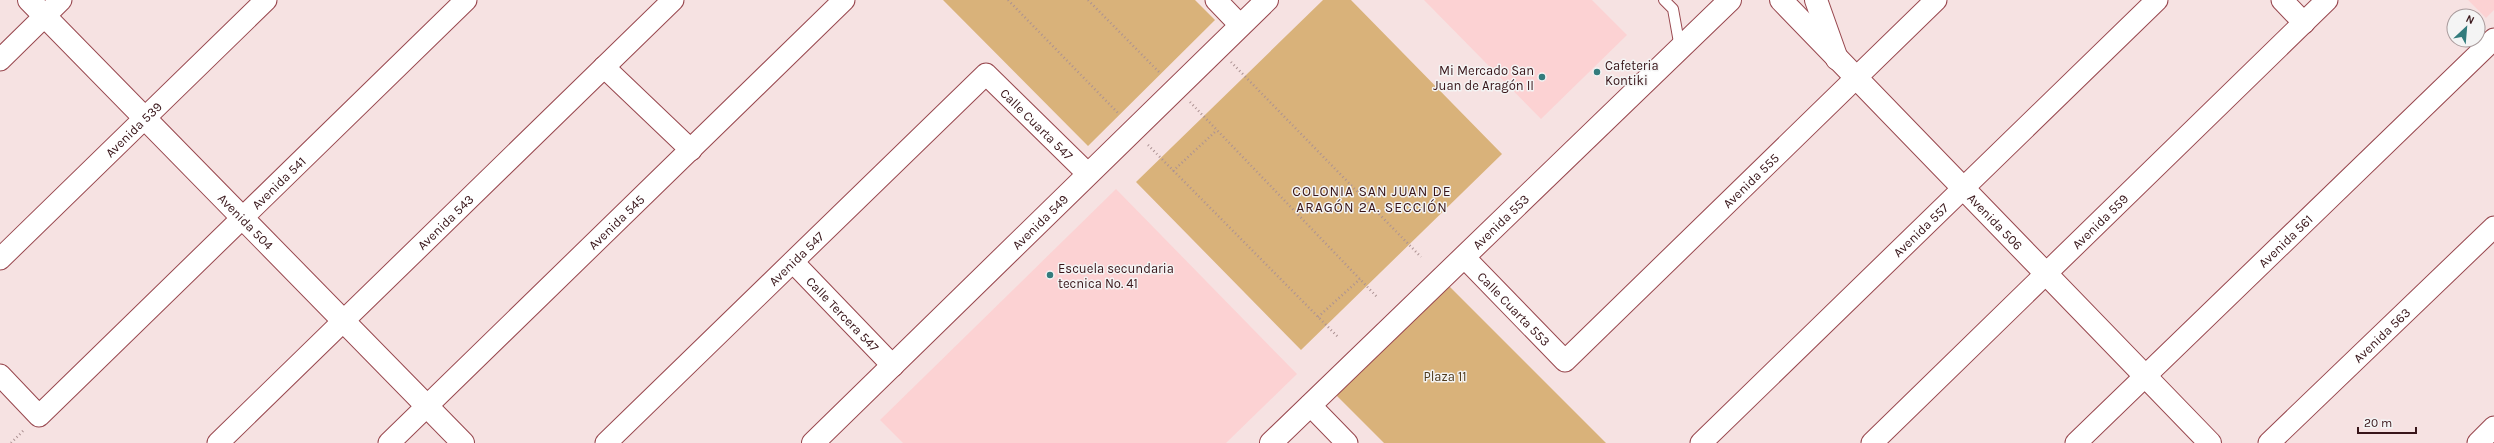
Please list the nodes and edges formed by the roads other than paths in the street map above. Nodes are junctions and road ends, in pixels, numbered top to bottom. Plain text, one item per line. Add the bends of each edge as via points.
1 (29, 0) edge
2 (61, 0) edge
3 (266, 0) edge
4 (466, 0) edge
5 (673, 0) edge
6 (844, 0) edge
7 (1216, 0) edge
8 (1267, 0) edge
9 (1664, 0) edge
10 (1730, 0) edge
11 (1781, 0) edge
12 (1816, 0) edge
13 (1936, 0) edge
14 (2157, 0) edge
15 (2282, 0) edge
16 (2327, 0) edge
17 (45, 16) junction
18 (2304, 23) junction
19 (1240, 25) junction
20 (2494, 39) edge
21 (1680, 48) junction
22 (0, 60) edge
23 (1838, 61) junction
24 (604, 67) junction
25 (986, 74) joint
26 (1855, 79) junction
27 (145, 118) junction
28 (690, 150) junction
29 (1088, 174) junction
30 (1963, 189) junction
31 (242, 217) junction
32 (2494, 227) edge
33 (1464, 257) junction
34 (0, 259) edge
35 (793, 262) junction
36 (2046, 274) junction
37 (343, 321) junction
38 (1565, 360) joint
39 (893, 366) junction
40 (0, 375) edge
41 (2145, 375) junction
42 (1310, 405) junction
43 (426, 407) junction
44 (2494, 428) edge
45 (218, 443) edge
46 (389, 443) edge
47 (463, 443) edge
48 (606, 443) edge
49 (813, 443) edge
50 (1271, 443) edge
51 (1347, 443) edge
52 (1701, 443) edge
53 (1872, 443) edge
54 (2076, 443) edge
55 (2210, 443) edge
56 (2269, 443) edge
57 (2478, 443) edge

1 - 17 street, Avenida 504
2 - 17 street
3 - 27 street, Avenida 539
4 - 31 street, Avenida 541
5 - 24 street, Avenida 543
6 - 28 street, Avenida 545
7 - 19 street
8 - 19 street, Avenida 549
9 - 21 lane via 1673,9
10 - 21 street, Avenida 553
11 - 23 street, Avenida 506
12 - 23 street
13 - 26 street, Avenida 555
14 - 30 street, Avenida 557
15 - 18 street
16 - 18 street, Avenida 559
17 - 22 street
17 - 27 street, Avenida 504
18 - 36 street, Avenida 559
19 - 29 street, Avenida 549
20 - 41 street, Avenida 561
21 - 33 street, Avenida 553
23 - 26 street, Avenida 506
24 - 28 street
24 - 37 street, Avenida 543
25 - 29 street, Calle Cuarta 547
25 - 35 street, Avenida 547
26 - 30 street, Avenida 506
26 - 38 street, Avenida 555
27 - 31 street, Avenida 504
27 - 34 street, Avenida 539
28 - 43 street, Avenida 545
29 - 39 street, Avenida 549
30 - 36 street, Avenida 506
30 - 52 street, Avenida 557
31 - 37 street, Avenida 504
31 - 40 street, Avenida 541 via 39,416
32 - 56 street, Avenida 563
33 - 38 street, Calle Cuarta 553
33 - 42 street, Avenida 553
35 - 39 street, Calle Tercera 547
35 - 48 street, Avenida 547
36 - 41 street, Avenida 506
36 - 53 street, Avenida 559
37 - 43 street, Avenida 504
37 - 45 street, Avenida 543
39 - 49 street, Avenida 549
41 - 54 street, Avenida 561
41 - 55 street, Avenida 506
42 - 50 street, Avenida 553
42 - 51 street
43 - 46 street, Avenida 545
43 - 47 street, Avenida 504
44 - 57 street

